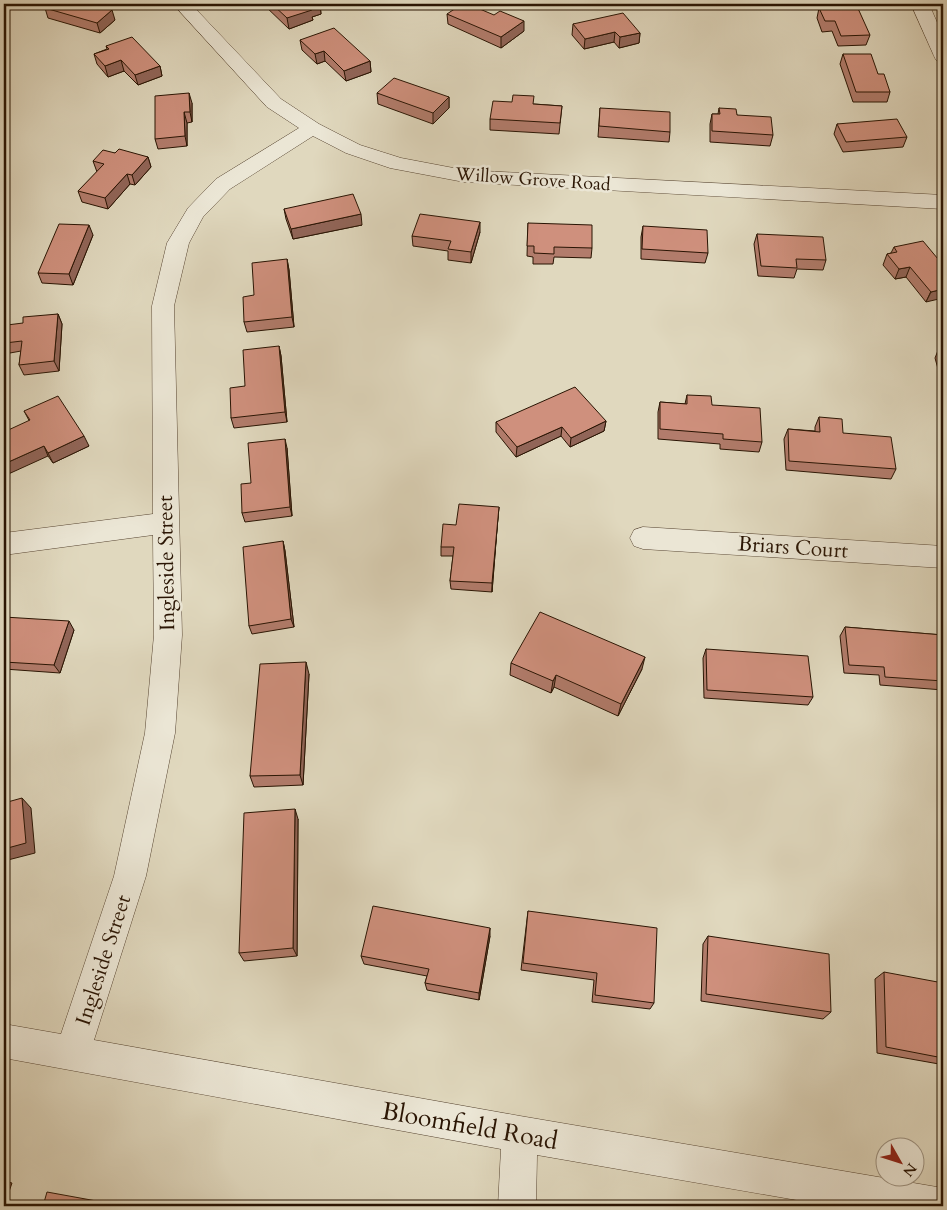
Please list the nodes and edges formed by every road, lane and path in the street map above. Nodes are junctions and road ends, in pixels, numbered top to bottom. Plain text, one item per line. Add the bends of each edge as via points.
1 (182, 4) edge
2 (920, 4) edge
3 (943, 56) edge
4 (312, 128) junction
5 (943, 202) edge
6 (166, 523) junction
7 (643, 538) dead end
8 (4, 544) edge
9 (943, 557) edge
10 (4, 1041) edge
11 (72, 1053) junction
12 (520, 1134) junction
13 (517, 1206) edge
14 (937, 1206) edge

1 - 4 street, Willow Grove Road via 274,103
2 - 3 street
4 - 5 street, Willow Grove Road via 353,149 397,164 464,176
4 - 6 street, Ingleside Street via 223,184 195,213 178,243 162,306
6 - 8 street
6 - 11 street, Ingleside Street via 168,635 160,733 130,876
7 - 9 street, Briars Court
10 - 11 street, Bloomfield Road
11 - 12 street, Bloomfield Road
12 - 13 street
12 - 14 street, Bloomfield Road

